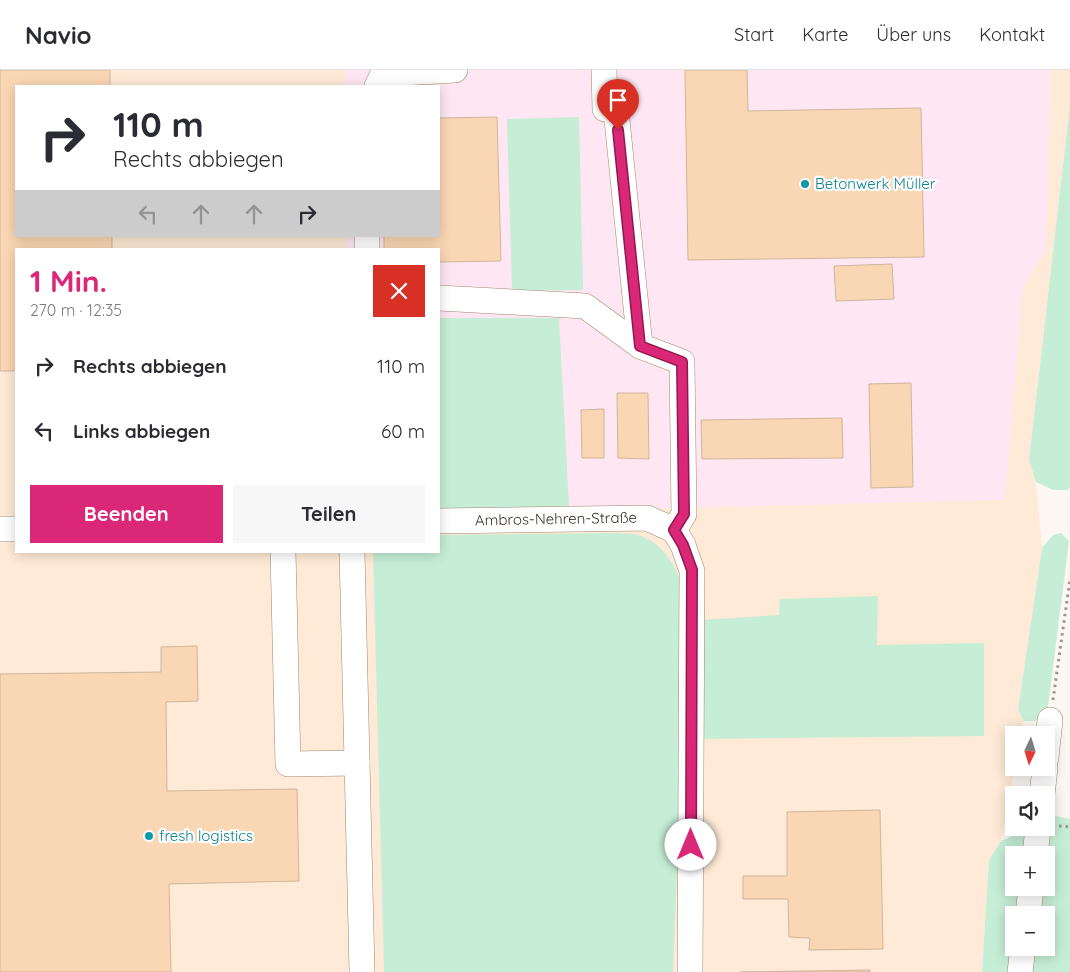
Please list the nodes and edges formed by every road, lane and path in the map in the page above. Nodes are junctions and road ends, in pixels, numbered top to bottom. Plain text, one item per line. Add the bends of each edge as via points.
1 (455, 70) edge
2 (604, 70) edge
3 (377, 85) edge
4 (440, 298) edge
5 (640, 346) junction
6 (440, 521) edge
7 (0, 529) edge
8 (15, 529) edge
9 (674, 530) junction
10 (283, 553) edge
11 (352, 553) edge
12 (1070, 579) edge
13 (1050, 720) joint
14 (1049, 726) edge
15 (356, 763) junction
16 (1023, 956) edge
17 (362, 972) edge
18 (690, 972) edge
19 (1020, 972) edge

1 - 3 street via 382,74
2 - 5 street via 605,108 616,110
4 - 5 street via 585,306
5 - 9 street via 682,362 684,514
6 - 9 street, Ambros-Nehren-Straße via 647,518
7 - 8 street
9 - 18 street via 692,570
10 - 15 street via 288,764
11 - 15 street
12 - 13 path
13 - 14 street
15 - 17 street
16 - 19 street

